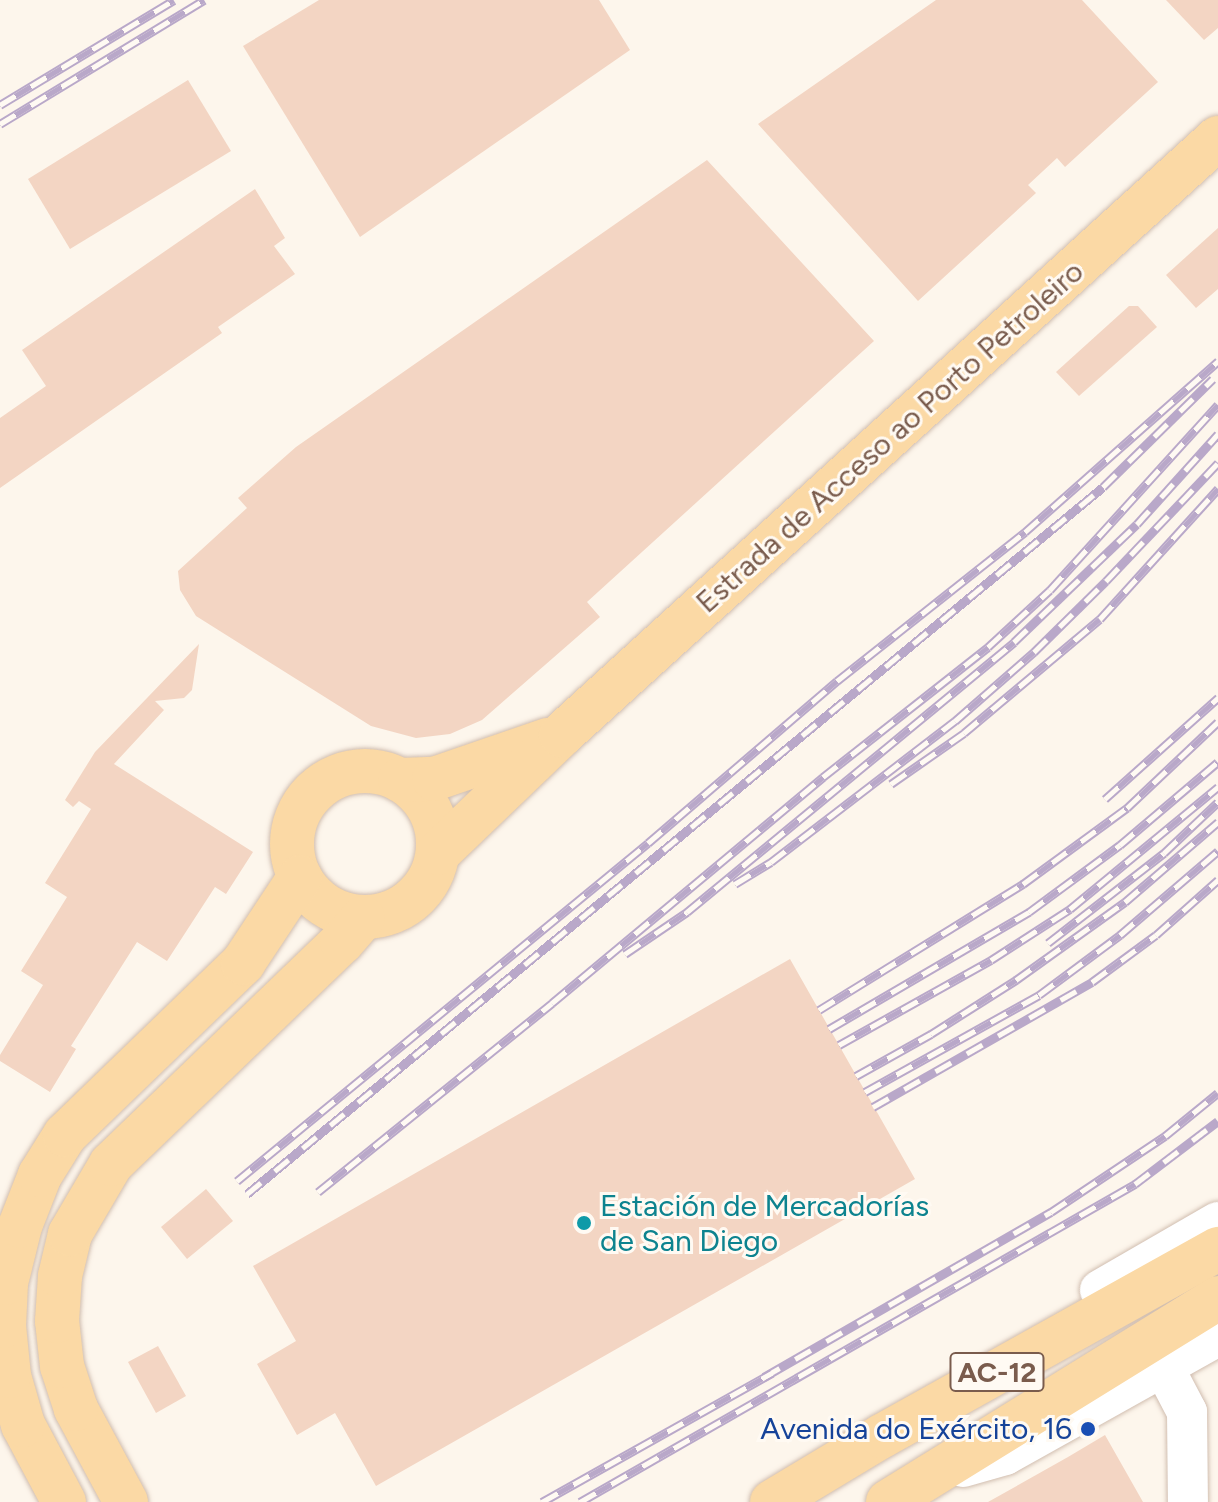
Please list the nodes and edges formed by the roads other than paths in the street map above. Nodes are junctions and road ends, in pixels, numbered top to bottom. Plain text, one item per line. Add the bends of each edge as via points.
1 (1218, 138) edge
2 (561, 735) junction
3 (400, 780) junction
4 (438, 853) junction
5 (300, 877) junction
6 (363, 918) junction
7 (1218, 1222) edge
8 (1218, 1249) edge
9 (1218, 1298) edge
10 (1218, 1336) edge
11 (1164, 1368) junction
12 (932, 1476) junction
13 (55, 1488) edge
14 (775, 1500) edge
15 (126, 1502) edge
16 (888, 1502) edge
17 (1188, 1502) edge

1 - 2 main road, Estrada de Acceso ao Porto Petroleiro
2 - 3 main road, Estrada de Acceso ao Porto Petroleiro via 434,779
2 - 4 main road, Estrada de Acceso ao Porto Petroleiro
3 - 4 main road via 430,810
3 - 5 main road, Estrada de Acceso ao Porto Petroleiro via 369,771 348,773 312,795 293,833
4 - 6 main road, Estrada de Acceso ao Porto Petroleiro via 421,892 385,915
5 - 6 main road via 326,906
5 - 13 main road via 243,963 65,1135 40,1175 6,1283 4,1326 16,1401
6 - 15 main road via 111,1164 70,1234 57,1321 62,1366 76,1409
7 - 14 street via 924,1392
8 - 14 main road, AC-12
9 - 12 main road, AC-12
10 - 11 street
11 - 12 street via 1005,1455
11 - 17 street via 1187,1412
12 - 16 main road, AC-12

